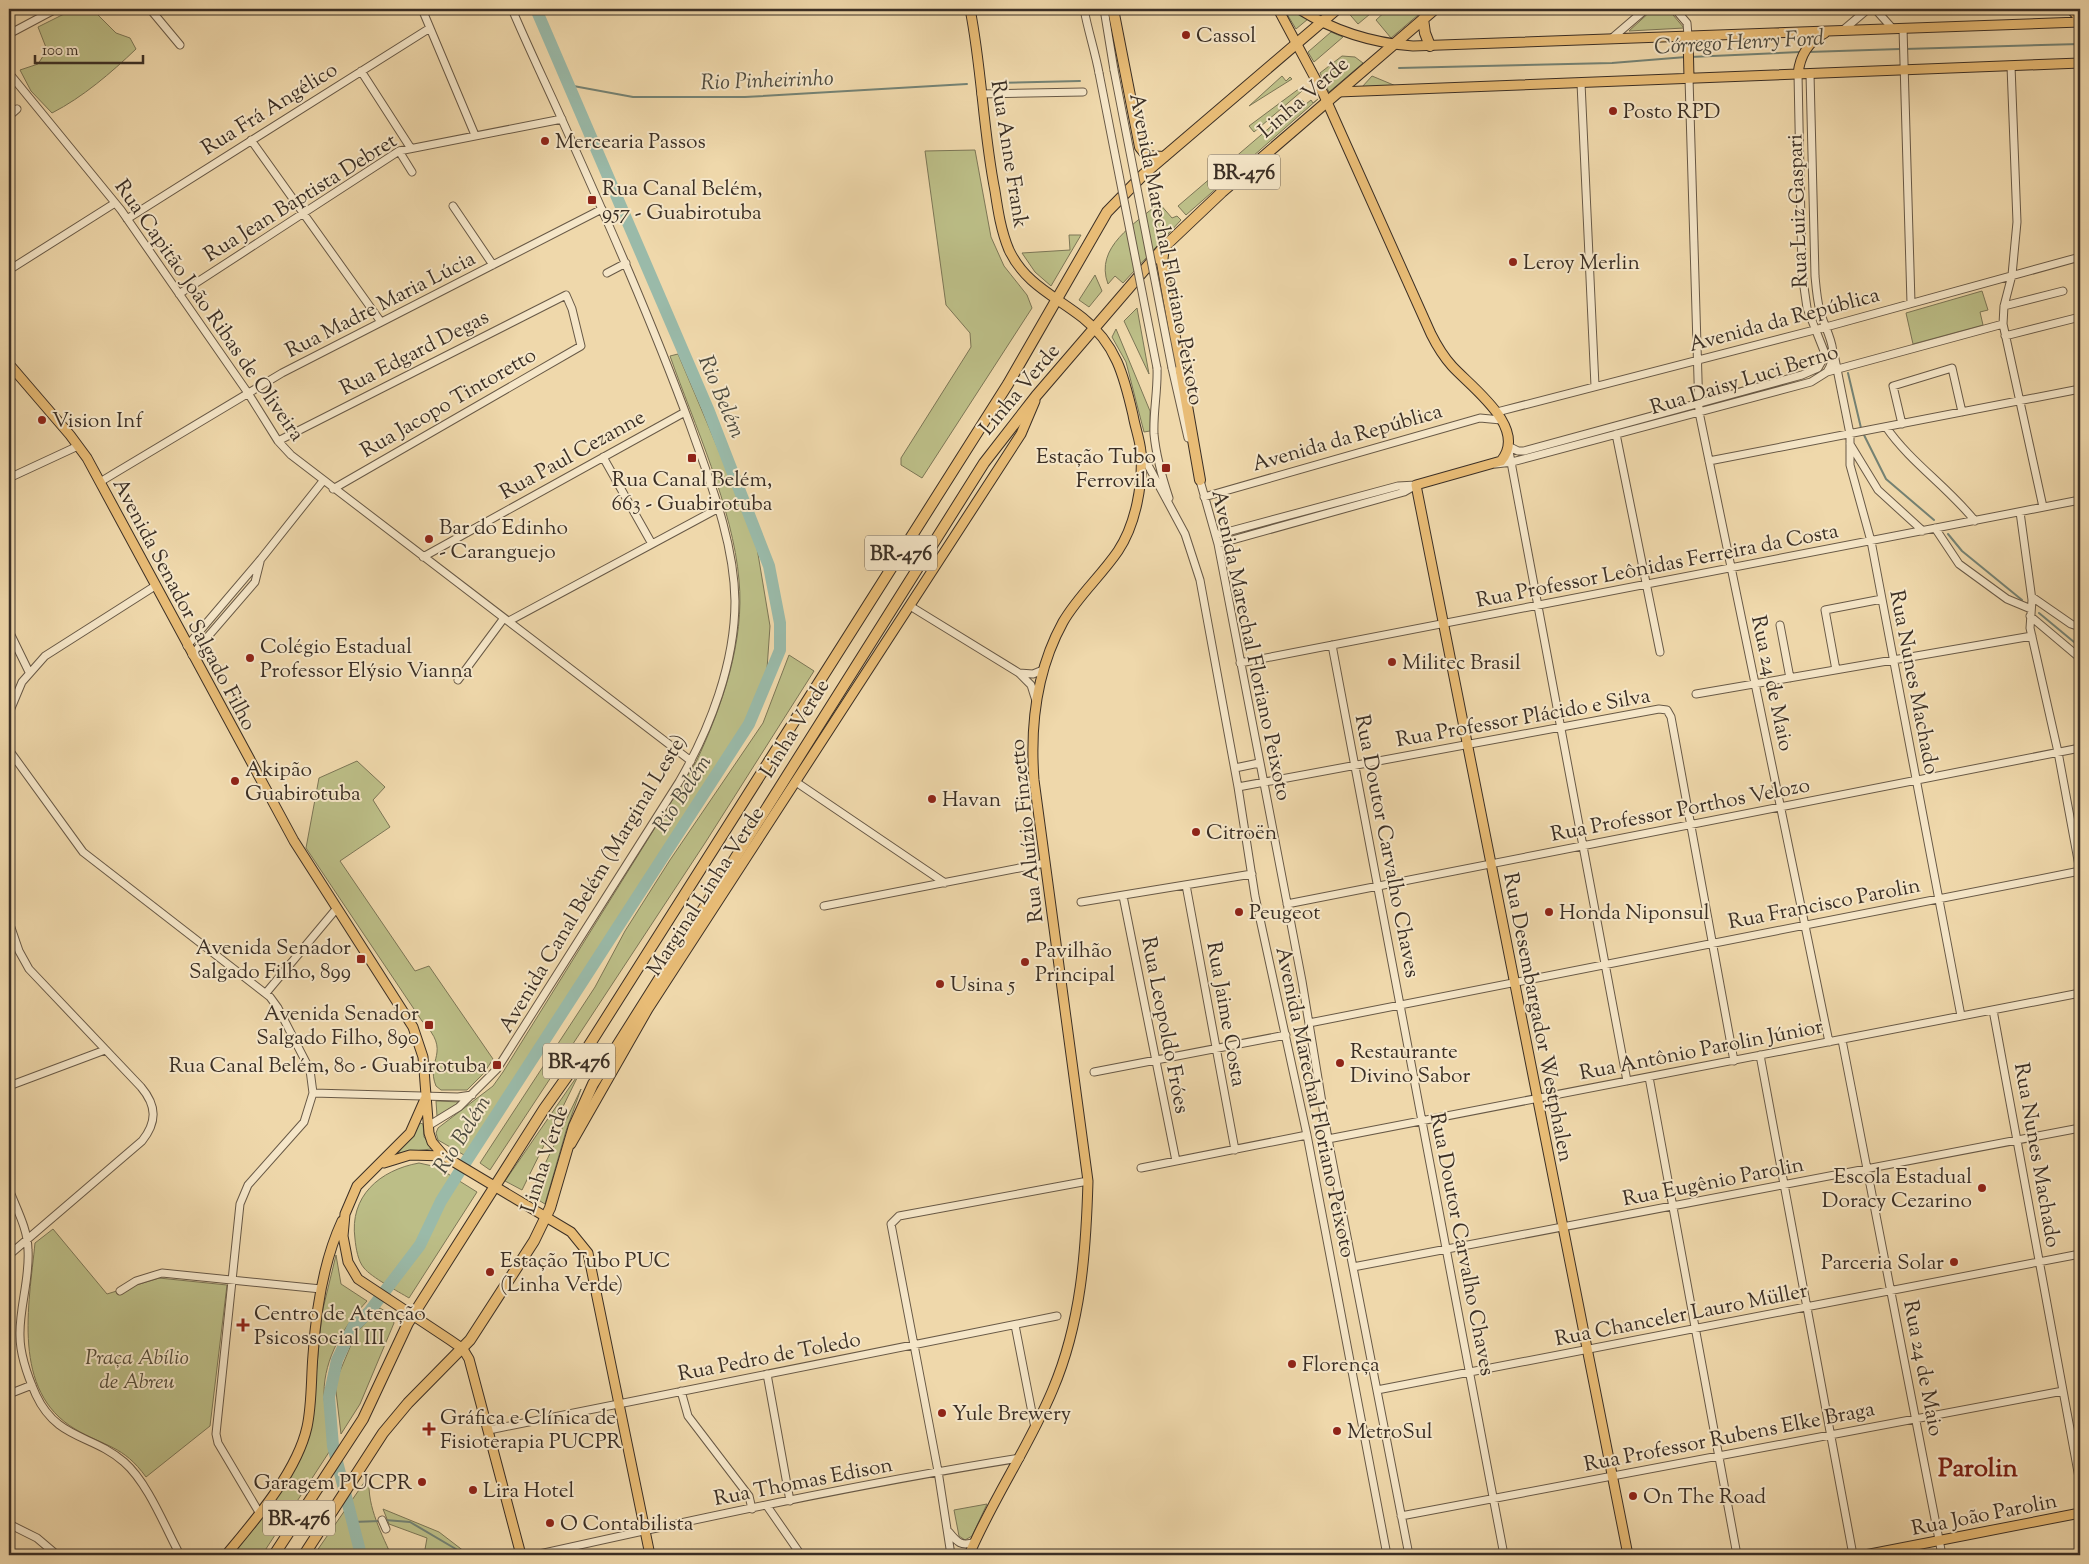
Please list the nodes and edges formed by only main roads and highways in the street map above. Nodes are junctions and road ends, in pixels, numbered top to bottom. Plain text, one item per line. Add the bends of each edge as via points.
1 (970, 9) edge
2 (1113, 9) edge
3 (1278, 9) edge
4 (1299, 9) edge
5 (1337, 9) edge
6 (1434, 9) edge
7 (2078, 16) edge
8 (1423, 19) junction
9 (1322, 22) junction
10 (1828, 31) junction
11 (1688, 40) junction
12 (1298, 42) junction
13 (1393, 45) junction
14 (1430, 46) junction
15 (2080, 63) edge
16 (1798, 72) junction
17 (1689, 74) junction
18 (1338, 92) junction
19 (1327, 101) junction
20 (1164, 157) junction
21 (1164, 247) junction
22 (1056, 301) junction
23 (1069, 308) joint
24 (1095, 328) junction
25 (9, 364) edge
26 (1036, 396) junction
27 (1200, 480) road end
28 (1416, 485) joint
29 (426, 1096) junction
30 (566, 1153) junction
31 (444, 1156) junction
32 (379, 1165) junction
33 (489, 1185) junction
34 (345, 1214) junction
35 (547, 1217) junction
36 (412, 1316) junction
37 (463, 1349) junction
38 (2080, 1513) edge
39 (226, 1555) edge
40 (274, 1555) edge
41 (304, 1555) edge
42 (521, 1555) edge
43 (650, 1555) edge
44 (969, 1555) edge
45 (1628, 1555) edge
46 (1865, 1555) edge

1 - 22 main road, Rua Anne Frank via 988,158 1005,240 1026,275
2 - 20 highway via 1140,147 1147,156
3 - 12 main road
4 - 9 main road
5 - 9 highway, Linha Verde / BR-476
6 - 8 highway, Linha Verde / BR-476
7 - 10 main road
8 - 13 highway, Linha Verde / BR-476
8 - 14 highway
9 - 12 highway, Linha Verde / BR-476
9 - 13 main road via 1354,35
10 - 11 main road
10 - 16 main road via 1808,45
11 - 14 main road via 1611,39
11 - 17 main road
12 - 19 main road
12 - 20 highway, Linha Verde / BR-476
13 - 14 main road
13 - 18 highway, Linha Verde / BR-476
15 - 16 main road via 1905,66 1810,74
16 - 17 main road
17 - 18 main road
18 - 19 highway, Linha Verde / BR-476
19 - 21 highway, Linha Verde / BR-476 via 1207,204
19 - 28 main road, Rua Daisy Luci Berno via 1437,346 1487,398 1499,416 1508,446 1505,456 1494,464
20 - 22 highway, Linha Verde / BR-476 via 1106,212
21 - 24 highway, Linha Verde / BR-476
21 - 27 highway via 1162,263
22 - 23 main road, Rua Anne Frank
22 - 33 highway, Linha Verde / BR-476 via 1008,384 585,1052
23 - 24 main road, Rua Aluízio Finzetto
24 - 26 highway, Linha Verde / BR-476
24 - 44 main road, Rua Aluízio Finzetto via 1110,344 1119,363 1141,451 1138,495 1126,537 1072,608 1056,636 1043,670 1036,702 1032,756 1088,1181 1085,1260 1072,1328 1054,1388
25 - 29 main road, Avenida Senador Salgado Filho via 78,446 100,482 294,841 398,1002 424,1057
26 - 30 main road, Marginal Linha Verde via 1021,434 648,1009
26 - 30 highway, Linha Verde / BR-476 via 975,476 593,1084 578,1114
28 - 45 main road, Rua Desembargador Westphalen
29 - 31 main road via 432,1142
29 - 32 main road, Avenida Senador Salgado Filho via 410,1133
30 - 35 highway, Linha Verde / BR-476
31 - 32 main road via 410,1155
31 - 33 main road
32 - 34 main road, Avenida Senador Salgado Filho via 357,1186
33 - 35 main road
33 - 36 highway, Linha Verde / BR-476
34 - 36 main road, Avenida Senador Salgado Filho via 343,1236 354,1274
34 - 39 main road via 333,1241 321,1289 307,1427 295,1456 260,1514
35 - 37 highway, Linha Verde / BR-476
35 - 43 main road via 571,1232 588,1253
36 - 37 main road, Avenida Senador Salgado Filho
36 - 40 highway, Linha Verde / BR-476 via 371,1403
37 - 41 highway, Linha Verde / BR-476 via 394,1419
37 - 42 main road via 475,1376
38 - 46 main road, Rua João Parolin

